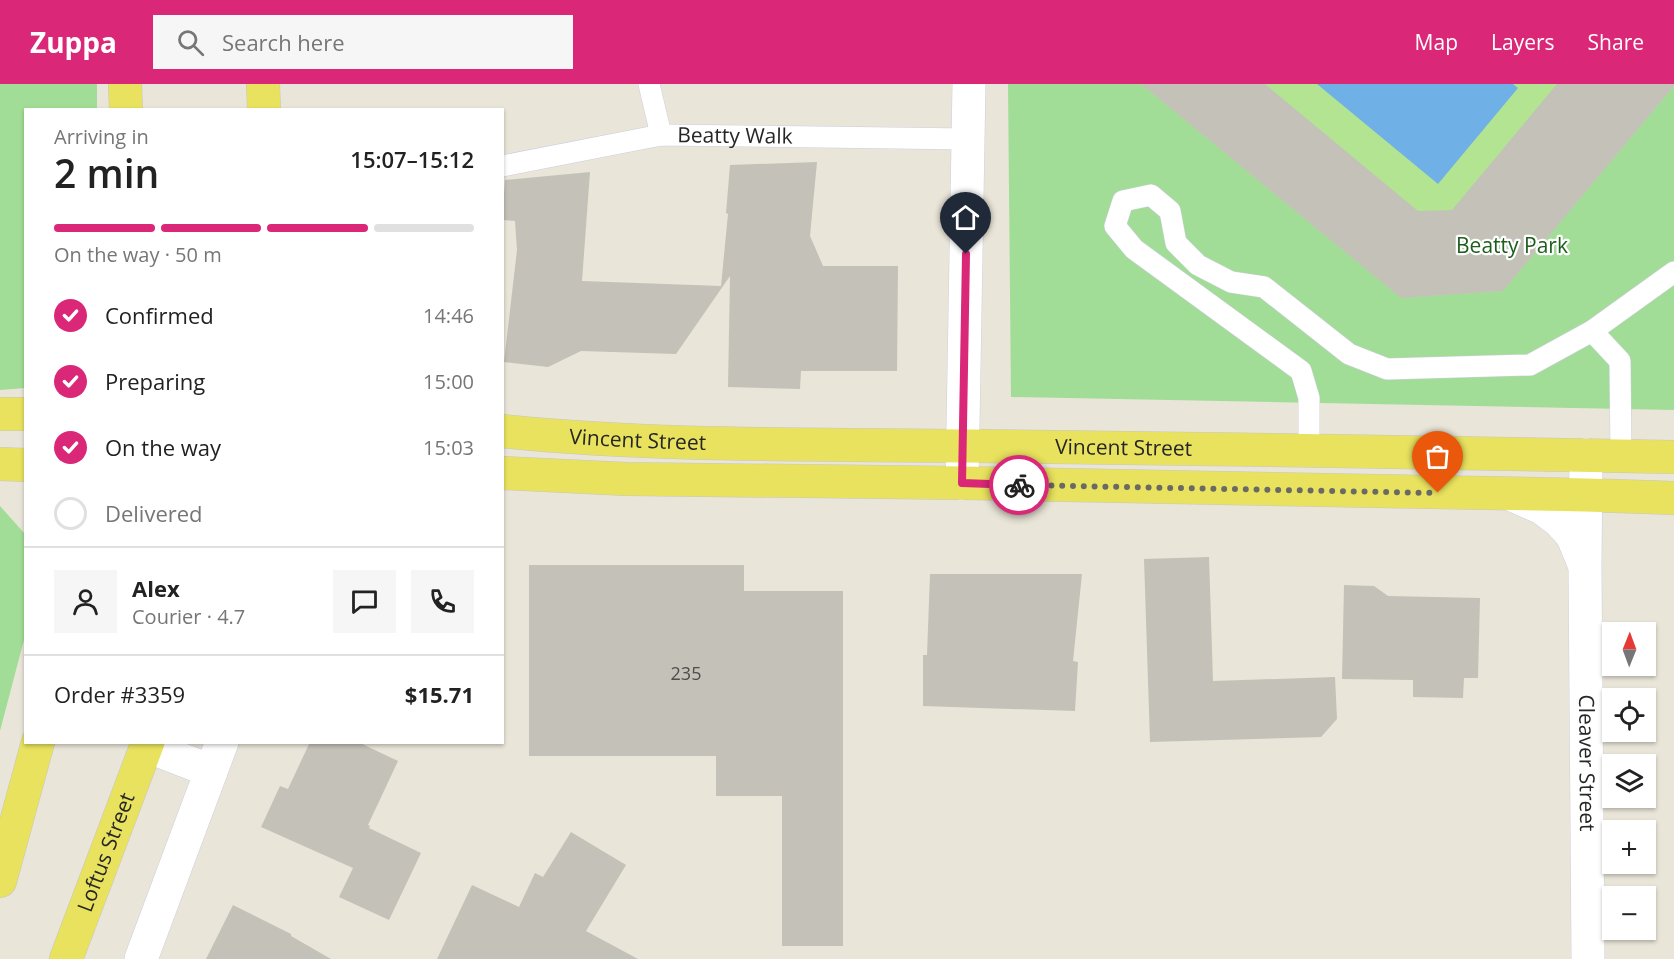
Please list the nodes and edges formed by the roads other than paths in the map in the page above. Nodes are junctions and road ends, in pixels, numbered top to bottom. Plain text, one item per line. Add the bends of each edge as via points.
1 (125, 84) edge
2 (263, 84) edge
3 (649, 84) edge
4 (969, 84) edge
5 (126, 108) edge
6 (264, 108) edge
7 (661, 135) junction
8 (968, 140) junction
9 (504, 166) edge
10 (1674, 272) edge
11 (1592, 331) junction
12 (0, 414) edge
13 (24, 414) edge
14 (504, 431) edge
15 (962, 446) junction
16 (1309, 450) junction
17 (1586, 455) junction
18 (1621, 456) junction
19 (1674, 457) edge
20 (0, 464) edge
21 (24, 465) edge
22 (504, 473) edge
23 (962, 483) junction
24 (1510, 494) junction
25 (1586, 495) junction
26 (1674, 498) edge
27 (1585, 566) junction
28 (37, 744) edge
29 (147, 744) edge
30 (216, 757) edge
31 (0, 882) edge
32 (66, 959) edge
33 (141, 959) edge
34 (1588, 959) edge

1 - 5 main road
2 - 6 main road
3 - 7 lane
4 - 8 street
7 - 8 lane, Beatty Walk
7 - 9 lane, Beatty Walk
8 - 15 street
10 - 11 lane
11 - 16 lane via 1530,365 1387,369 1349,354 1264,287 1231,282 1198,265 1176,243 1170,211 1151,195 1123,201 1115,226 1134,249 1301,371 1310,398
11 - 18 lane via 1620,361
12 - 13 main road
14 - 15 main road, Vincent Street via 729,444
15 - 16 main road, Vincent Street
15 - 23 street
16 - 17 main road, Vincent Street
17 - 18 main road, Vincent Street
17 - 25 street, Cleaver Street
18 - 19 main road, Vincent Street
20 - 21 main road
22 - 23 main road, Vincent Street via 626,479
23 - 24 main road, Vincent Street
24 - 25 main road, Vincent Street
24 - 27 street, Cleaver Street via 1542,507 1558,520 1572,535
25 - 26 main road, Vincent Street
25 - 27 street, Cleaver Street
27 - 34 street, Cleaver Street
28 - 31 main road
29 - 30 street, Loftus Street
29 - 32 main road, Loftus Street
30 - 33 street, Loftus Street

